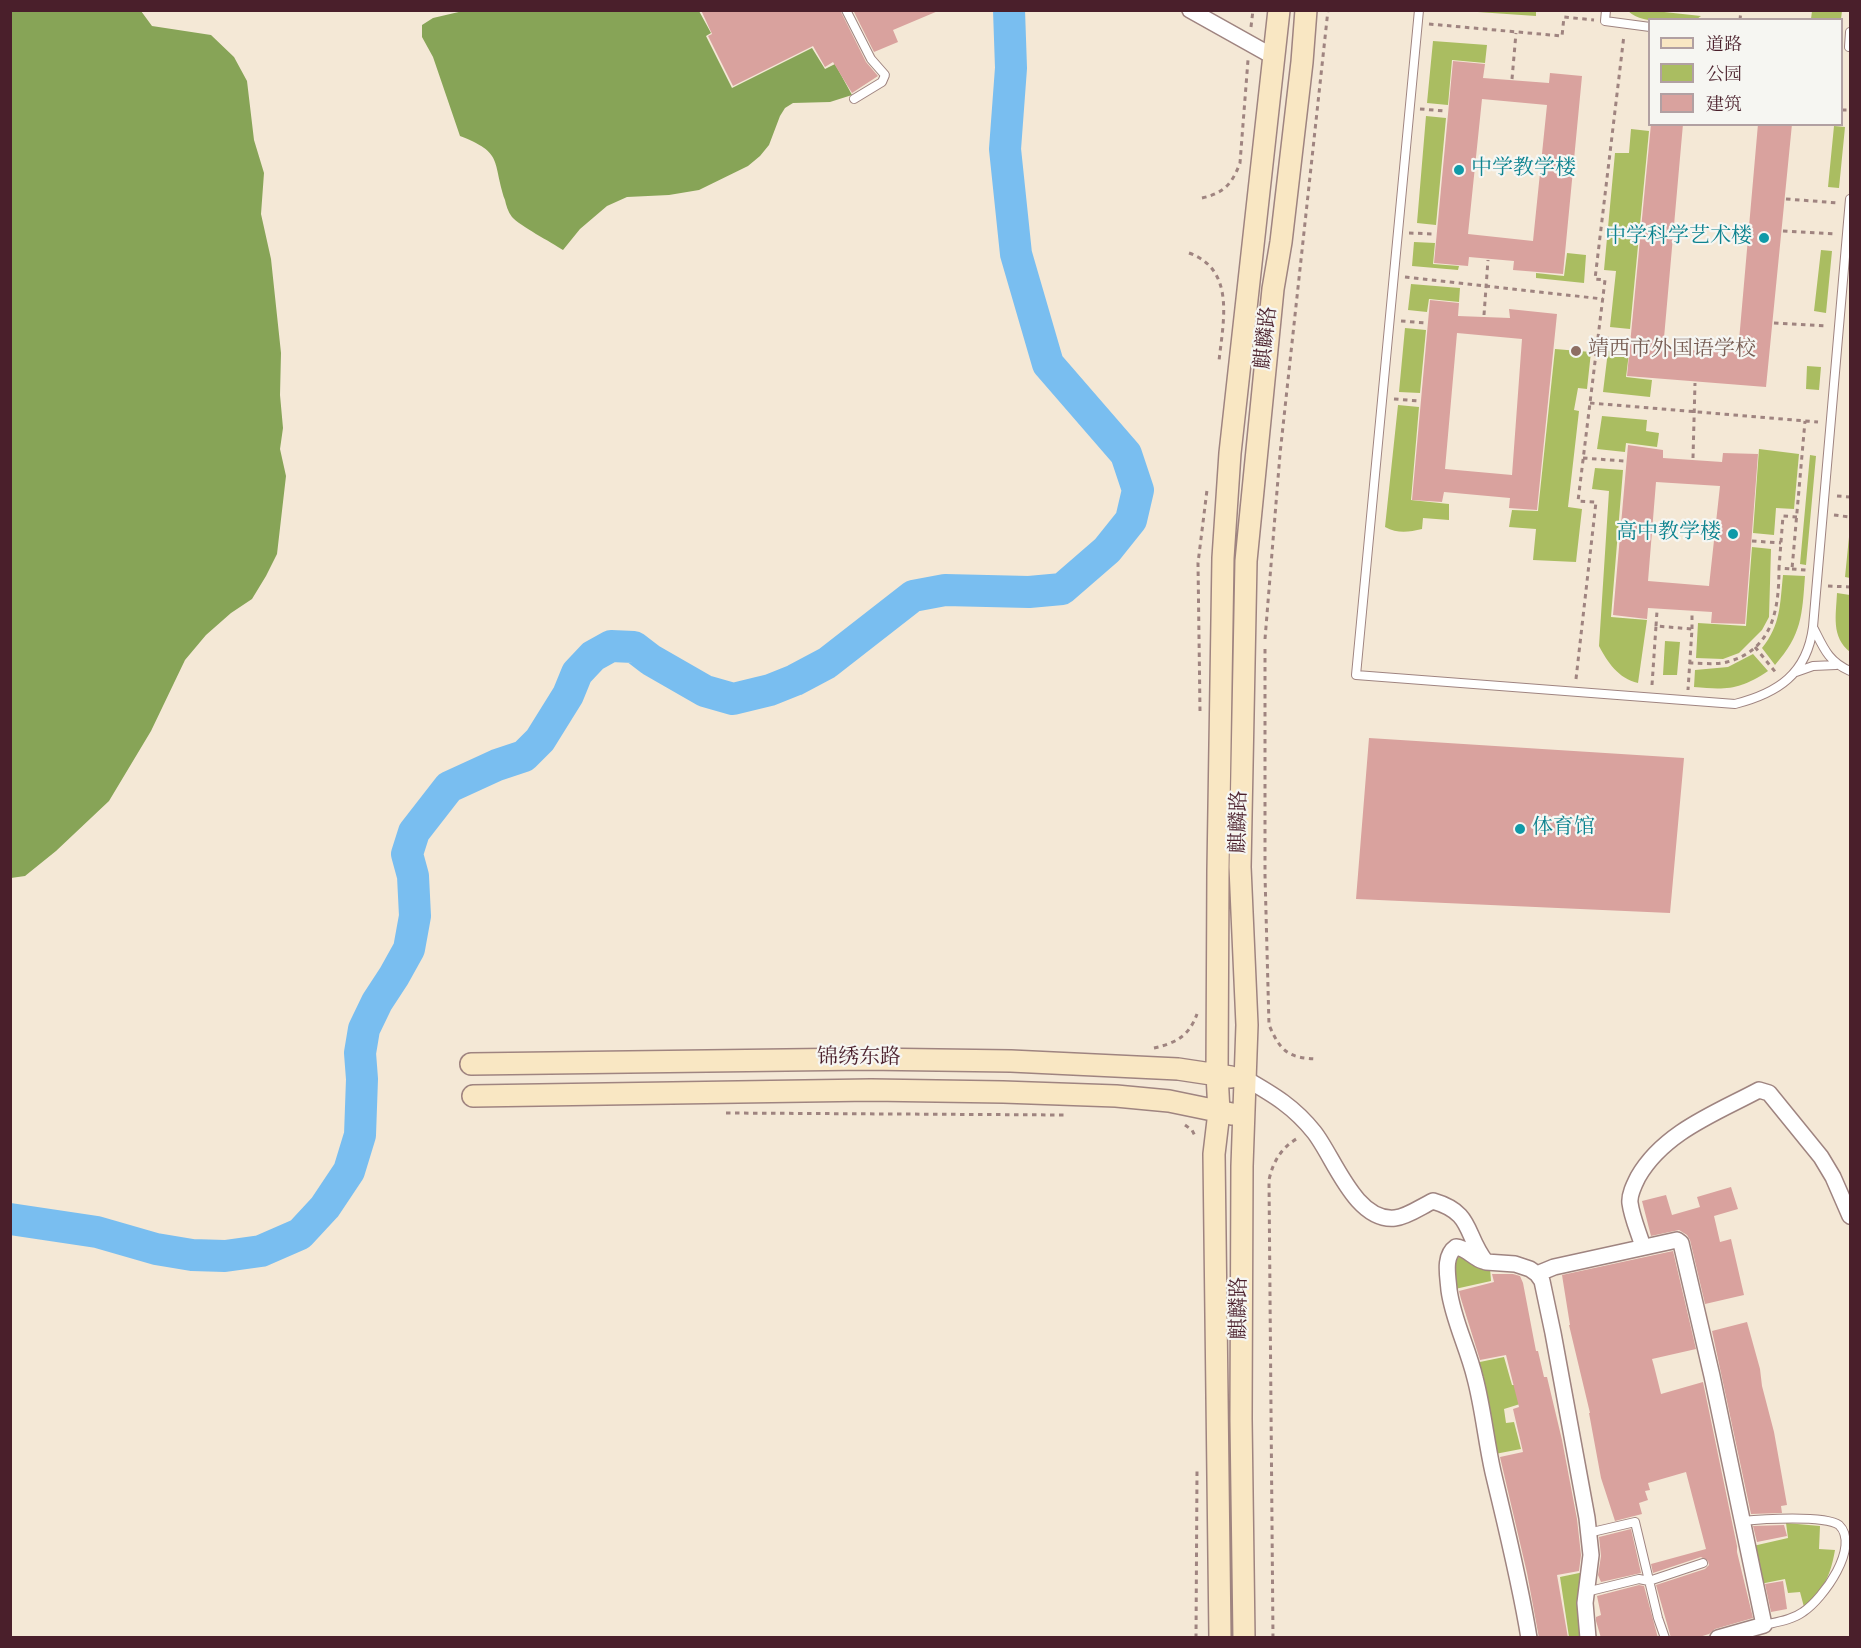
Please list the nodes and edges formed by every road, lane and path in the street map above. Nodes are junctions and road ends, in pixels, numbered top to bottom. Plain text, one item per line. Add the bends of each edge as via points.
1 (846, 10) edge
2 (1190, 10) edge
3 (1253, 10) edge
4 (1279, 10) edge
5 (1305, 10) edge
6 (1328, 10) edge
7 (1419, 10) edge
8 (1606, 10) edge
9 (1605, 21) junction
10 (1418, 23) junction
11 (1625, 25) junction
12 (1648, 27) edge
13 (1516, 32) junction
14 (1851, 32) edge
15 (1250, 44) junction
16 (1847, 47) edge
17 (1274, 57) junction
18 (1512, 79) dead end
19 (854, 99) dead end
20 (1410, 108) junction
21 (1445, 111) dead end
22 (1202, 198) dead end
23 (1786, 199) dead end
24 (1851, 199) edge
25 (1850, 204) edge
26 (1783, 231) dead end
27 (1398, 233) junction
28 (1434, 234) dead end
29 (1847, 235) junction
30 (1189, 253) dead end
31 (1488, 260) dead end
32 (1394, 276) junction
33 (1486, 286) junction
34 (1603, 299) junction
35 (1484, 315) dead end
36 (1390, 320) junction
37 (1426, 323) dead end
38 (1774, 323) dead end
39 (1840, 326) junction
40 (1598, 337) junction
41 (1629, 341) dead end
42 (1218, 371) dead end
43 (1695, 383) dead end
44 (1382, 398) junction
45 (1419, 401) dead end
46 (1590, 403) junction
47 (1694, 412) junction
48 (1805, 421) junction
49 (1831, 423) junction
50 (1583, 458) junction
51 (1693, 458) dead end
52 (1624, 461) dead end
53 (1207, 485) dead end
54 (1797, 517) junction
55 (1752, 541) dead end
56 (1781, 543) junction
57 (1779, 568) junction
58 (1817, 585) junction
59 (1851, 587) edge
60 (1657, 611) dead end
61 (1692, 612) dead end
62 (1656, 626) junction
63 (1813, 627) junction
64 (1692, 629) junction
65 (1755, 647) junction
66 (1689, 663) junction
67 (1836, 665) junction
68 (1851, 671) edge
69 (1795, 672) junction
70 (1784, 683) junction
71 (1574, 693) junction
72 (1651, 698) junction
73 (1688, 700) junction
74 (1200, 722) dead end
75 (1199, 1009) dead end
76 (1152, 1048) dead end
77 (1318, 1059) dead end
78 (471, 1064) dead end
79 (1217, 1074) junction
80 (1246, 1079) junction
81 (473, 1096) dead end
82 (1219, 1112) junction
83 (715, 1113) dead end
84 (1071, 1115) dead end
85 (1243, 1115) junction
86 (1182, 1122) dead end
87 (1316, 1134) junction
88 (1197, 1140) dead end
89 (1851, 1216) edge
90 (1643, 1247) junction
91 (1486, 1262) junction
92 (1537, 1274) junction
93 (1197, 1470) dead end
94 (1742, 1521) junction
95 (1588, 1533) junction
96 (1850, 1542) edge
97 (1703, 1563) dead end
98 (1649, 1581) junction
99 (1586, 1592) junction
100 (1764, 1625) junction
101 (1196, 1638) edge
102 (1220, 1638) edge
103 (1244, 1638) edge
104 (1273, 1638) edge
105 (1529, 1638) edge
106 (1588, 1638) edge
107 (1665, 1638) edge
108 (1718, 1638) edge

1 - 19 lane via 871,59 885,75 882,82
2 - 15 street
3 - 15 path
4 - 17 main road, 麒麟路
5 - 80 main road, 麒麟路 via 1246,561 1240,867
6 - 77 path via 1265,644 1269,1025 1277,1043 1288,1053 1302,1059
7 - 10 lane
8 - 9 lane
9 - 11 lane
9 - 13 path via 1564,17 1562,36
10 - 13 path
10 - 20 lane
11 - 12 lane
11 - 34 path via 1595,279 1605,280
13 - 18 path
14 - 16 lane
15 - 17 street
15 - 22 path via 1240,163 1226,188
17 - 79 main road, 麒麟路 via 1230,453 1223,558
20 - 21 path
20 - 27 lane
23 - 25 path
24 - 25 lane
25 - 29 lane
26 - 29 path
27 - 28 path
27 - 32 lane
29 - 39 lane
30 - 42 path via 1202,257 1221,282 1224,303
31 - 33 path
32 - 33 path
32 - 36 lane
33 - 34 path
33 - 35 path
34 - 40 path
36 - 37 path
36 - 44 lane
38 - 39 path
39 - 49 lane
40 - 41 path
40 - 46 path
43 - 47 path
44 - 45 path
44 - 71 lane via 1356,675
46 - 47 path
46 - 50 path
47 - 48 path
47 - 51 path
48 - 49 path
48 - 54 path
49 - 58 lane
50 - 52 path
50 - 71 path via 1578,501 1596,502
53 - 74 path via 1198,563
54 - 56 path via 1783,516
54 - 57 path via 1792,569
55 - 56 path
56 - 57 path
57 - 65 path via 1772,625
58 - 59 path
58 - 63 lane
60 - 62 path
61 - 64 path
62 - 64 path
62 - 72 path
63 - 67 lane
63 - 69 lane via 1811,645
64 - 66 path
65 - 66 path via 1727,662
65 - 70 path
66 - 73 path
67 - 68 lane
67 - 69 lane
69 - 70 lane
70 - 73 lane via 1772,692 1735,704
71 - 72 lane
72 - 73 lane
75 - 76 path via 1192,1027 1180,1040
78 - 79 main road, 锦绣东路 via 877,1059 1011,1061
79 - 80 main road, 锦绣东路
79 - 82 main road, 麒麟路
80 - 85 main road, 麒麟路
80 - 87 street via 1297,1112
81 - 82 main road, 锦绣东路 via 1003,1092 1116,1095
82 - 85 main road, 锦绣东路
82 - 102 main road, 麒麟路 via 1214,1154
83 - 84 path
85 - 103 main road, 麒麟路
86 - 88 path
87 - 91 street via 1363,1205 1378,1216 1396,1218 1433,1201 1449,1205 1463,1217
87 - 104 path via 1288,1144 1272,1166 1269,1180
89 - 90 street via 1821,1157 1768,1093 1759,1090 1686,1128 1642,1170 1630,1202
90 - 92 street
90 - 94 street via 1677,1240 1683,1246
91 - 92 street via 1515,1264
91 - 105 street via 1461,1248 1452,1249 1447,1264 1450,1292 1476,1379
92 - 95 street via 1553,1333
93 - 101 path
94 - 96 lane via 1833,1522
94 - 100 street
95 - 98 lane via 1635,1522
95 - 99 street via 1591,1555
96 - 100 lane via 1846,1559 1816,1601 1792,1619
97 - 98 lane
98 - 99 lane via 1639,1579
98 - 107 lane
99 - 106 street
100 - 108 street

